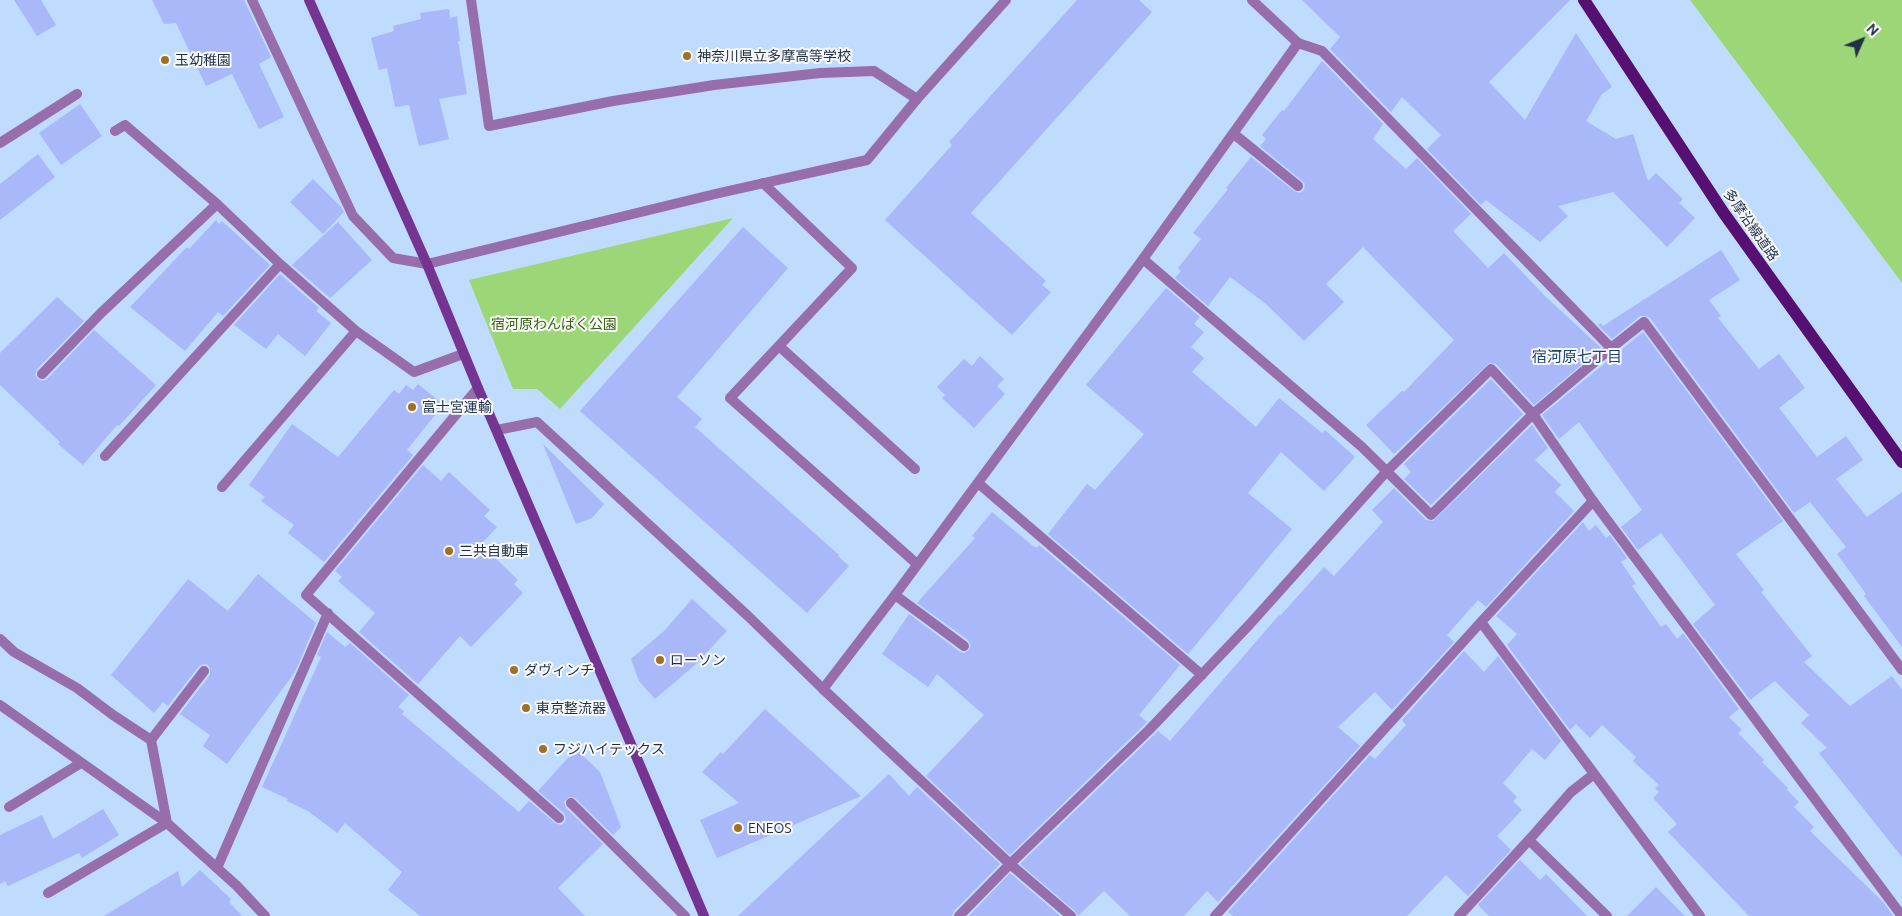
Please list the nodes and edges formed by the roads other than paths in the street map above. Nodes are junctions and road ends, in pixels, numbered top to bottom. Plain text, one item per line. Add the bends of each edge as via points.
1 (252, 0) edge
2 (309, 0) edge
3 (471, 0) edge
4 (1006, 0) edge
5 (1252, 0) edge
6 (1584, 0) edge
7 (1298, 43) junction
8 (77, 94) dead end
9 (916, 99) junction
10 (115, 131) dead end
11 (1234, 134) junction
12 (0, 144) edge
13 (763, 183) junction
14 (1298, 186) dead end
15 (217, 204) junction
16 (1143, 258) junction
17 (280, 264) junction
18 (427, 264) junction
19 (356, 331) junction
20 (779, 346) junction
21 (1611, 348) junction
22 (463, 354) junction
23 (42, 374) dead end
24 (478, 388) junction
25 (1533, 414) junction
26 (496, 430) junction
27 (105, 456) dead end
28 (1902, 462) edge
29 (915, 468) dead end
30 (1387, 471) junction
31 (978, 483) junction
32 (222, 487) dead end
33 (1594, 501) junction
34 (917, 564) junction
35 (895, 594) junction
36 (328, 613) junction
37 (1481, 622) junction
38 (0, 639) edge
39 (964, 646) dead end
40 (1902, 670) edge
41 (204, 671) dead end
42 (1202, 675) junction
43 (822, 689) junction
44 (0, 706) edge
45 (151, 740) junction
46 (81, 763) junction
47 (1594, 774) junction
48 (571, 803) dead end
49 (9, 807) dead end
50 (559, 818) dead end
51 (167, 823) junction
52 (1529, 840) junction
53 (1010, 864) junction
54 (216, 868) junction
55 (48, 893) dead end
56 (265, 916) edge
57 (685, 916) edge
58 (704, 916) edge
59 (959, 916) edge
60 (1070, 916) edge
61 (1215, 916) edge
62 (1459, 916) edge
63 (1607, 916) edge
64 (1700, 916) edge
65 (1902, 916) edge

1 - 18 street via 353,216 394,258
2 - 18 street
3 - 9 street via 490,126 714,84 820,74 874,71
4 - 9 street
5 - 7 street
6 - 28 main road, 多摩沿線道路 via 1723,212
7 - 11 street
7 - 21 street via 1322,51
8 - 12 street
9 - 13 street via 867,160
10 - 15 street via 126,125
11 - 14 street
11 - 16 street
13 - 18 street
13 - 20 street via 852,268
15 - 17 street
15 - 23 street via 101,313
16 - 30 street
16 - 31 street
17 - 19 street
17 - 27 street
18 - 22 street
19 - 22 street via 414,372
19 - 32 street
20 - 29 street
20 - 34 street via 730,398
21 - 25 street
21 - 40 street via 1644,322
22 - 24 street
24 - 26 street
24 - 36 street via 306,595
25 - 30 street via 1431,515
25 - 30 street via 1491,368
25 - 33 street
26 - 43 street via 536,422 748,616
26 - 58 street
30 - 42 street
31 - 34 street
31 - 42 street
33 - 37 street
33 - 65 street
34 - 35 street
35 - 39 street
35 - 43 street
36 - 50 street
36 - 54 street
37 - 47 street
37 - 61 street
38 - 45 street via 14,652 77,688
41 - 45 street
42 - 53 street
43 - 53 street
44 - 46 street
45 - 51 street
46 - 49 street
46 - 51 street
47 - 52 street via 1571,792
47 - 64 street
48 - 57 street
51 - 54 street
51 - 55 street
52 - 62 street
52 - 63 street
53 - 59 street
53 - 60 street
54 - 56 street

